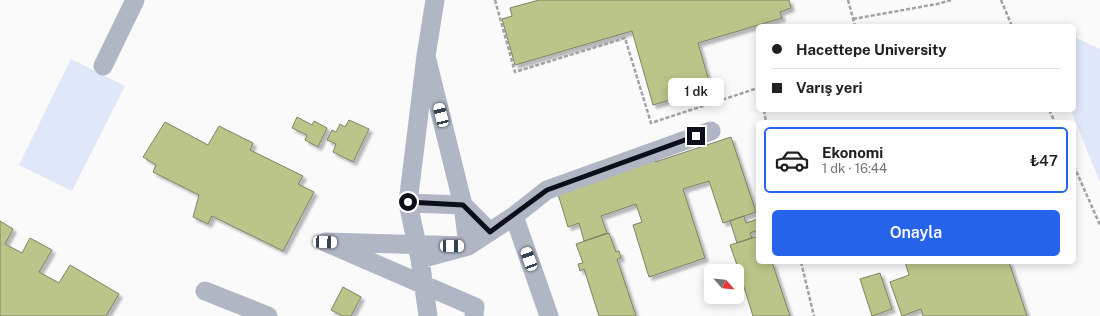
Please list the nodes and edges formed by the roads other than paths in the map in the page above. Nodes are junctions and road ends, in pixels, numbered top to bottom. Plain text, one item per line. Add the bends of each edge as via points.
1 (135, 0) edge
2 (435, 0) edge
3 (426, 56) junction
4 (103, 66) dead end
5 (711, 131) dead end
6 (408, 202) junction
7 (463, 205) junction
8 (514, 216) junction
9 (490, 232) junction
10 (468, 246) junction
11 (420, 259) junction
12 (205, 291) dead end
13 (268, 316) edge
14 (428, 316) edge
15 (474, 316) edge
16 (549, 316) edge

1 - 4 street
2 - 3 street
3 - 6 street
3 - 7 street
5 - 8 street via 547,190
6 - 7 street
6 - 11 street
7 - 9 street
7 - 10 street
8 - 9 street
8 - 16 street
9 - 10 street
10 - 11 street
10 - 15 street via 325,242 475,307
11 - 14 street
12 - 13 street

